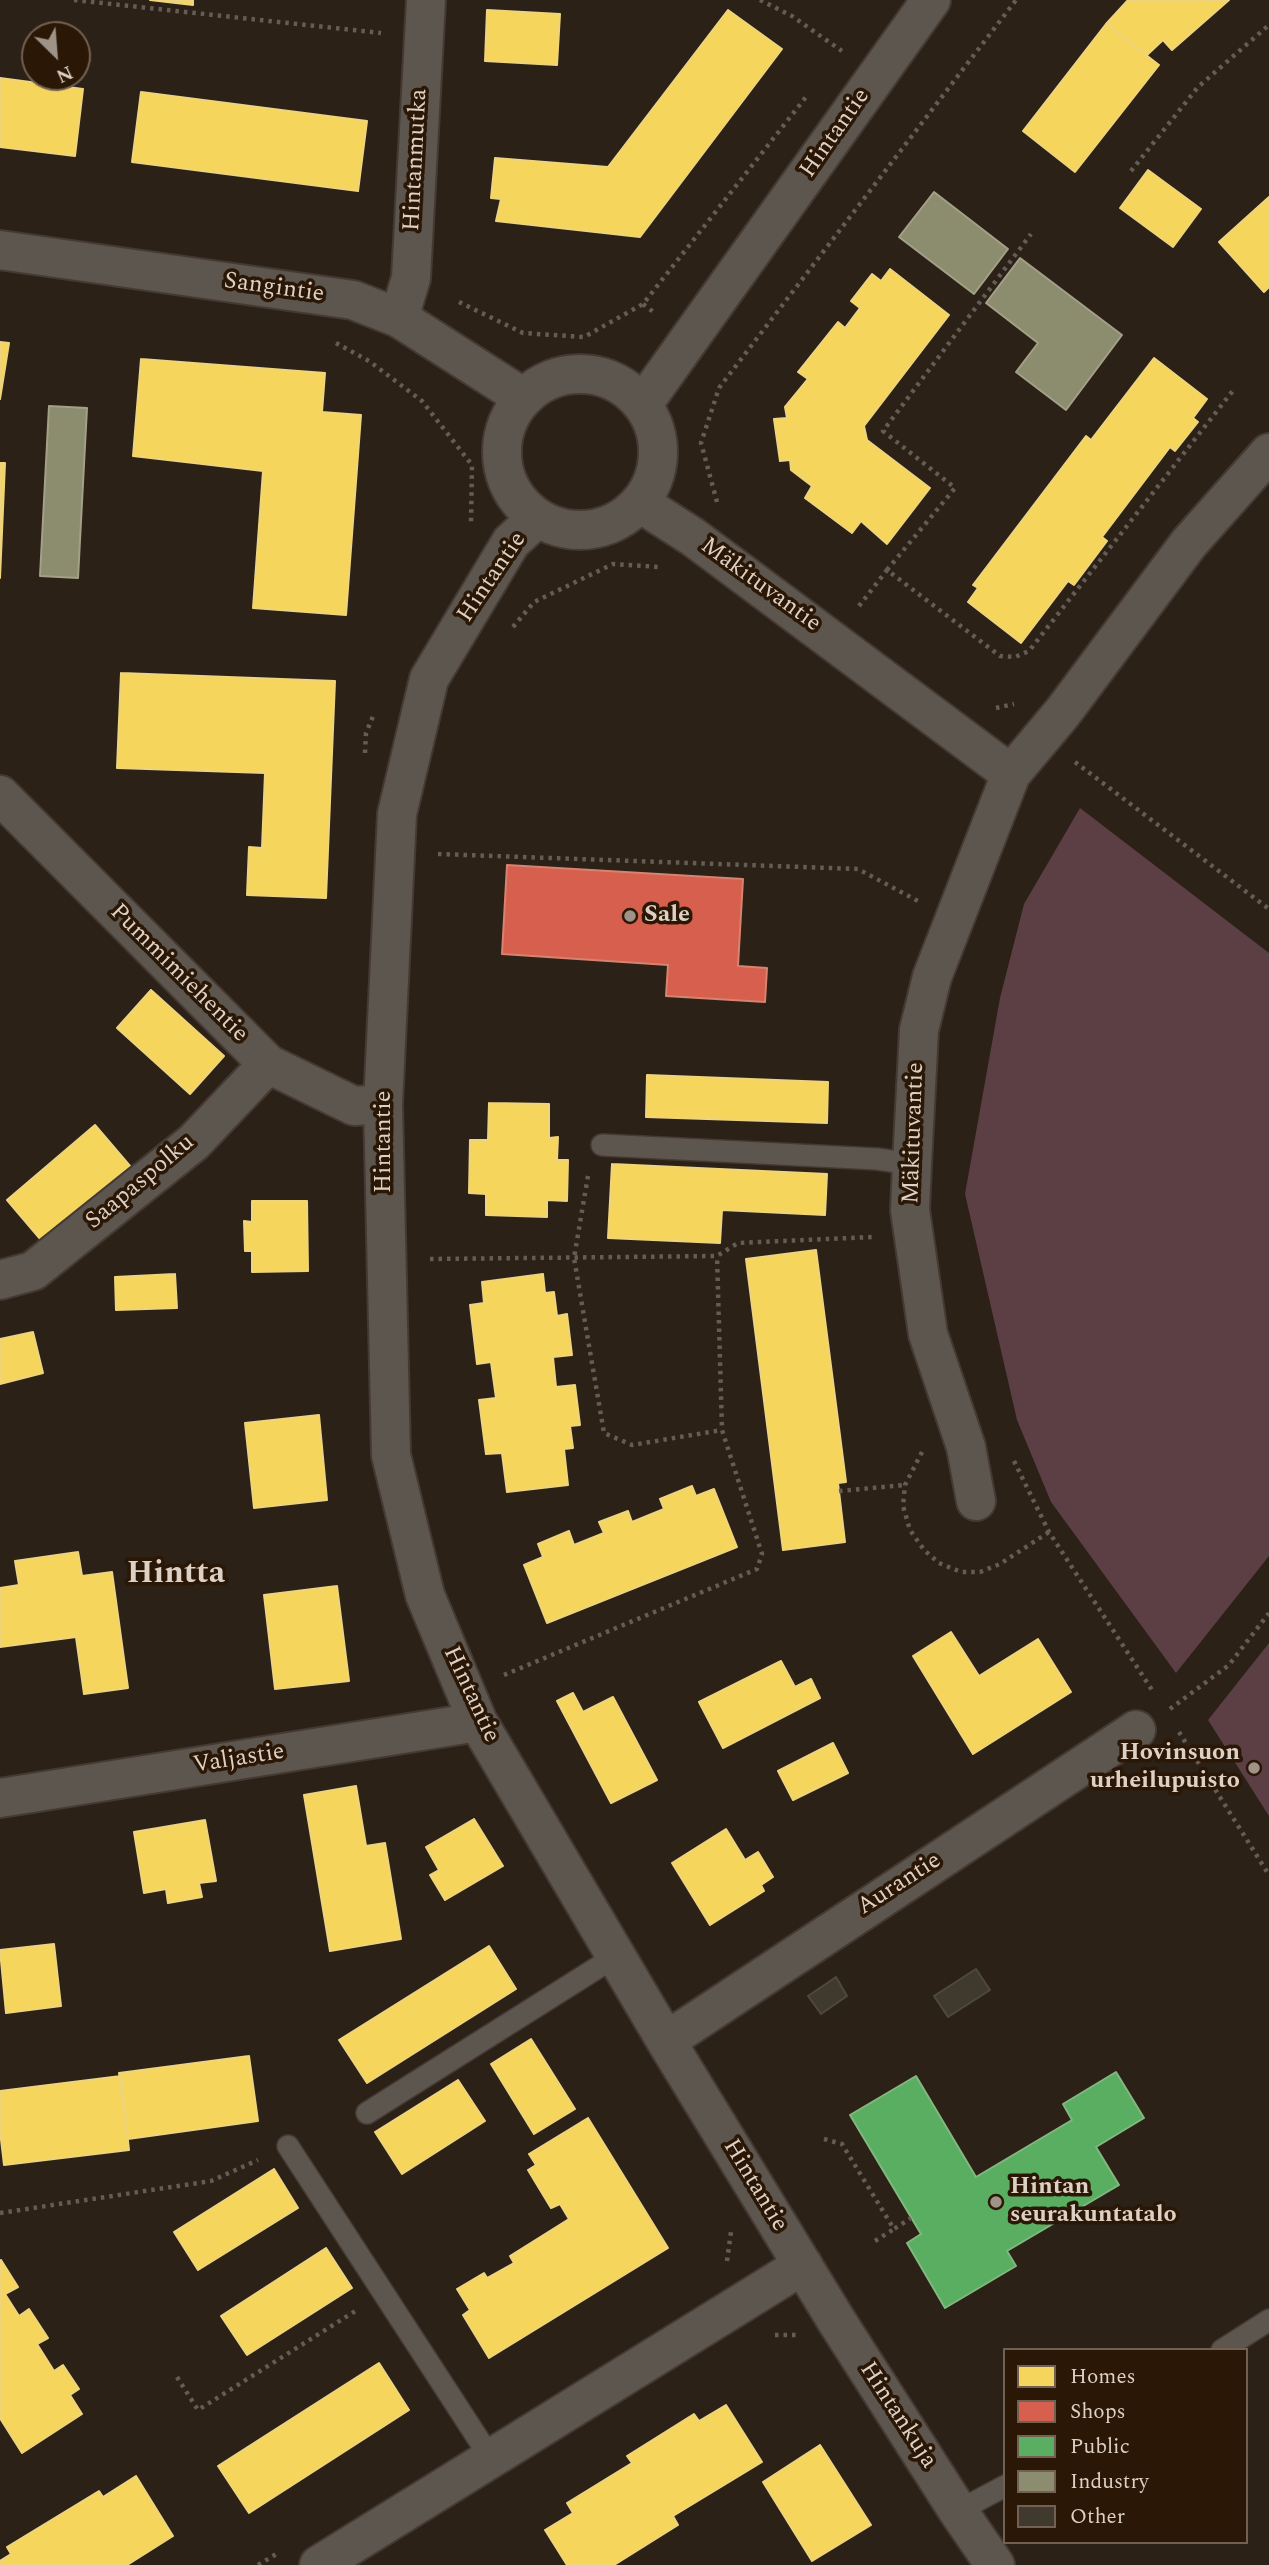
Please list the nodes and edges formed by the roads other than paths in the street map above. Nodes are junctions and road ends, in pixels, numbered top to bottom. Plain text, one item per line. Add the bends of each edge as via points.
1 (426, 0) edge
2 (930, 0) edge
3 (0, 250) edge
4 (399, 318) junction
5 (524, 398) junction
6 (643, 404) junction
7 (1269, 453) edge
8 (640, 503) junction
9 (537, 518) junction
10 (1011, 774) junction
11 (0, 796) edge
12 (268, 1064) junction
13 (383, 1104) junction
14 (602, 1144) road end
15 (912, 1164) junction
16 (0, 1280) edge
17 (976, 1501) dead end
18 (1151, 1721) road end
19 (478, 1722) junction
20 (0, 1798) edge
21 (616, 1956) junction
22 (666, 2041) junction
23 (367, 2112) dead end
24 (288, 2146) road end
25 (803, 2265) junction
26 (1269, 2320) edge
27 (1225, 2348) edge
28 (490, 2457) junction
29 (1003, 2487) edge
30 (958, 2511) junction
31 (319, 2565) edge
32 (995, 2565) edge

1 - 4 street, Hintanmutka via 411,278
2 - 6 street, Hintantie
3 - 4 street, Sangintie via 353,300
4 - 5 street, Sangintie
5 - 6 street via 555,377 582,374 598,375 623,386
5 - 9 street via 509,420 502,463 511,489
6 - 8 street via 655,428 659,455 654,479
7 - 10 street, Mäkituvantie via 1189,543
8 - 9 street via 615,522 589,530 562,529
8 - 10 street, Mäkituvantie via 693,537
9 - 13 street, Hintantie via 511,542 429,679 397,814
10 - 15 street, Mäkituvantie via 932,977 919,1030
11 - 12 street, Pummimiehentie
12 - 13 street, Pummimiehentie via 354,1106
12 - 16 street, Saapaspolku via 194,1142 33,1271
13 - 19 street, Hintantie via 391,1455 425,1595
14 - 15 lane
15 - 17 street, Mäkituvantie via 910,1210 928,1334 966,1447
18 - 22 street, Aurantie
19 - 20 street, Valjastie
19 - 21 street, Hintantie
21 - 22 street, Hintantie
21 - 23 lane
22 - 25 street, Hintantie
24 - 28 lane
25 - 28 street
25 - 30 street, Hintankuja
26 - 27 lane
28 - 31 street
29 - 30 lane
30 - 32 street, Hintankuja

